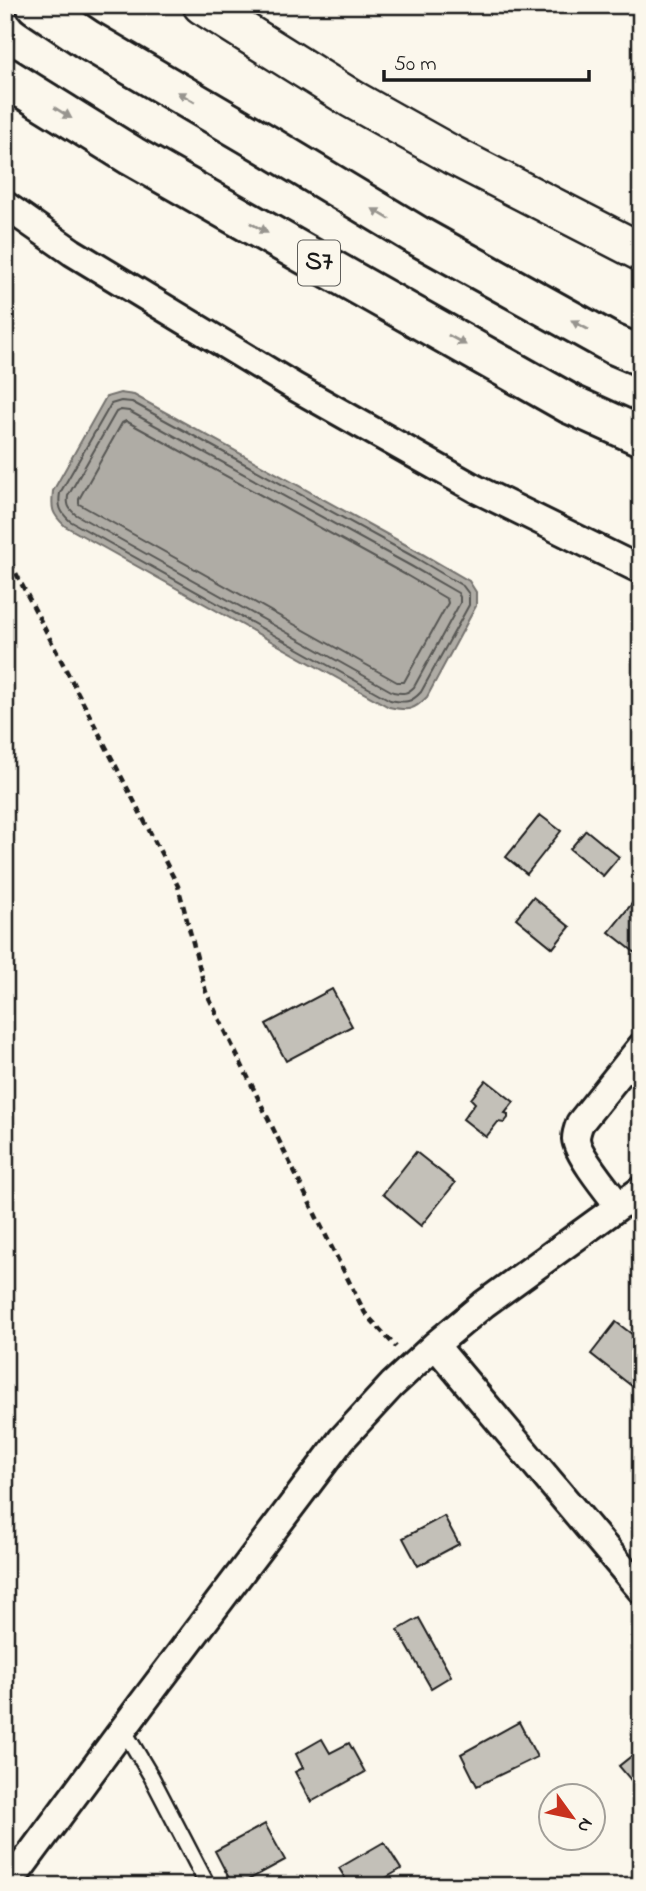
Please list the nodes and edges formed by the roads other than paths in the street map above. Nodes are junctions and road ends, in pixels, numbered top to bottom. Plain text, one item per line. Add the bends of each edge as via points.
1 (36, 5) edge
2 (202, 5) edge
3 (5, 77) edge
4 (5, 205) edge
5 (641, 252) edge
6 (641, 356) edge
7 (641, 436) edge
8 (641, 570) edge
9 (641, 1047) edge
10 (641, 1191) edge
11 (619, 1206) junction
12 (435, 1345) junction
13 (641, 1590) edge
14 (123, 1729) junction
15 (7, 1886) edge
16 (208, 1886) edge

6 -> 1 highway via 418,236
2 - 5 street via 352,99
3 -> 7 highway, S7 via 132,156 362,287 570,404
4 - 8 street via 72,253 295,387 476,489
9 - 11 street via 580,1123 577,1133 576,1142 585,1159
10 - 11 street
11 - 12 street
12 - 13 street
12 - 14 street via 342,1440
14 - 15 street
14 - 16 lane

